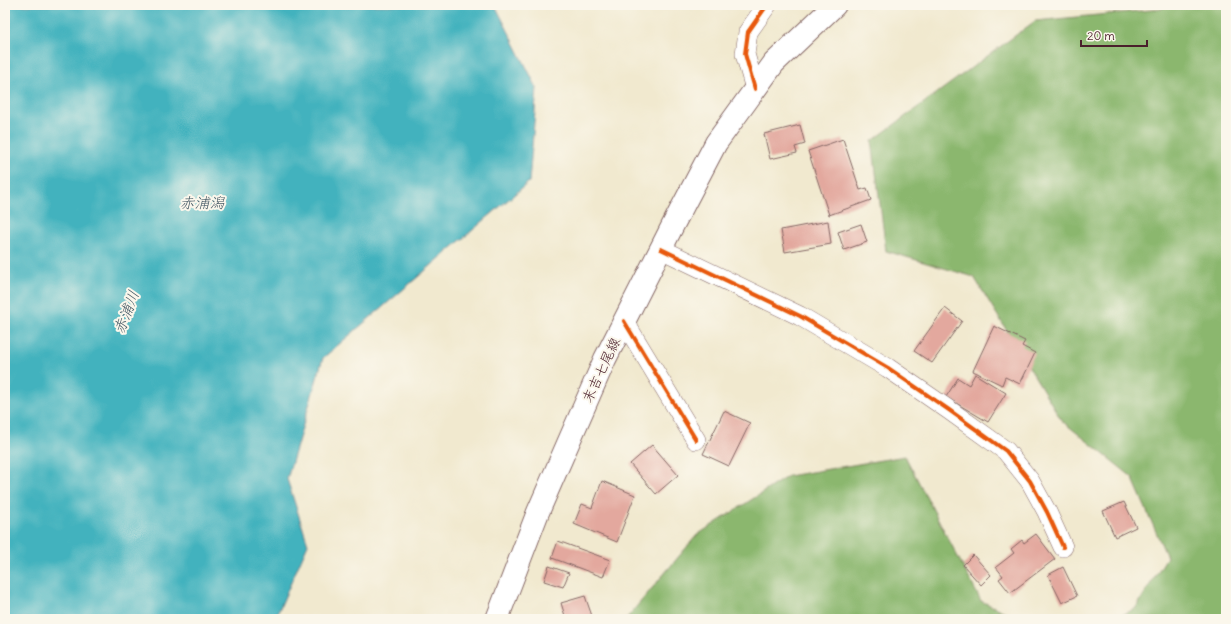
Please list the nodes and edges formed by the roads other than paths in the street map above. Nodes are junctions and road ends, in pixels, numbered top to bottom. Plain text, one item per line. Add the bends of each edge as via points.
1 (767, 5) edge
2 (835, 5) edge
3 (755, 89) junction
4 (661, 248) junction
5 (624, 321) junction
6 (696, 440) dead end
7 (1063, 547) dead end
8 (497, 619) edge

1 - 3 street via 748,32 745,54
2 - 3 main road, 末吉七尾線 via 774,63
3 - 4 main road, 末吉七尾線 via 716,143
4 - 5 main road, 末吉七尾線
4 - 7 street via 814,324 888,368 1006,451 1030,481
5 - 6 street
5 - 8 main road, 末吉七尾線 via 538,512

